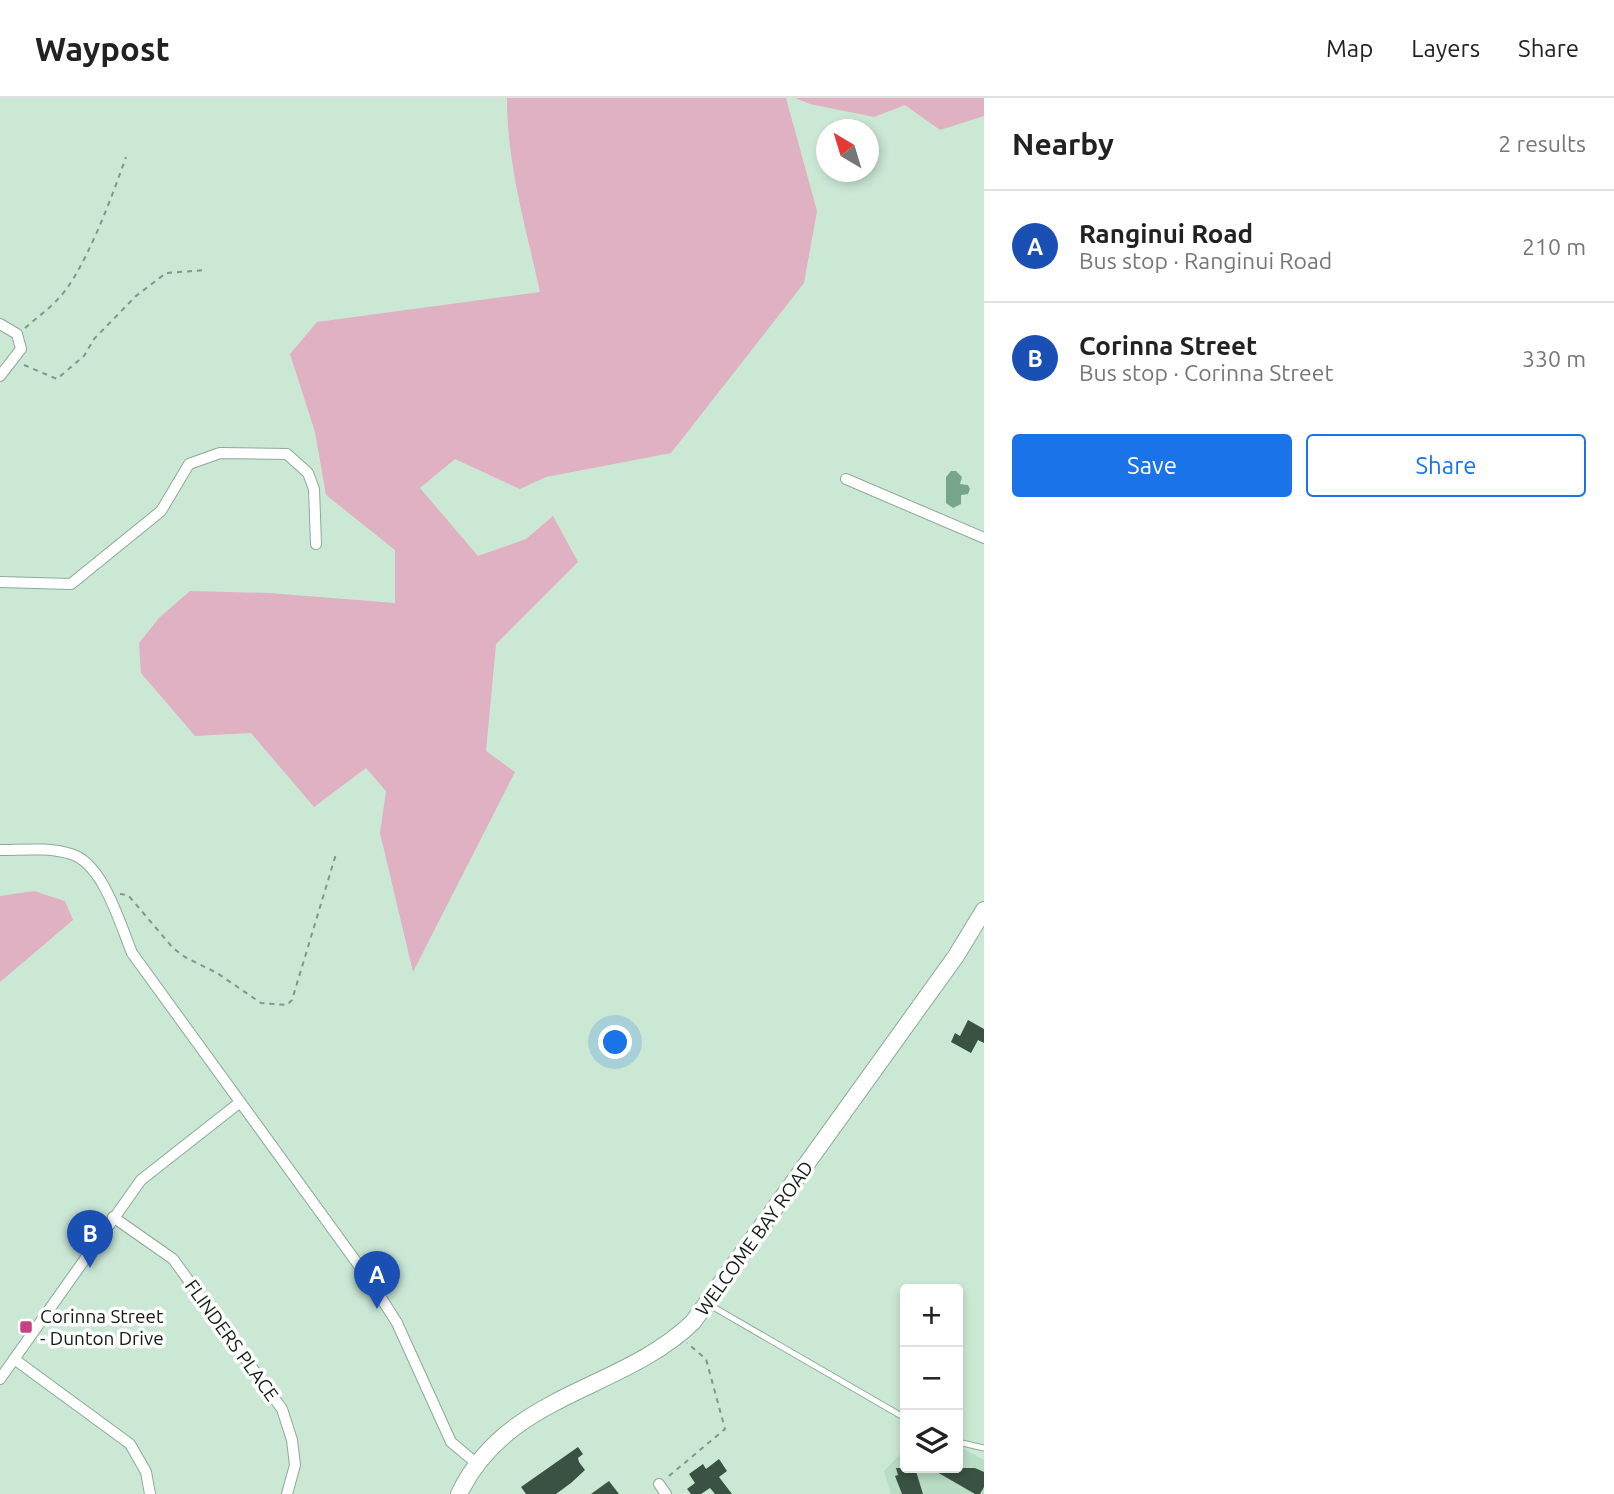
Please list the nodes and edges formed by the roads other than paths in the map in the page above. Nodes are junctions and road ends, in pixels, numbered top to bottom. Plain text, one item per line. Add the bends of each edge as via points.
1 (0, 324) edge
2 (0, 376) edge
3 (846, 479) dead end
4 (984, 538) edge
5 (316, 544) dead end
6 (0, 582) edge
7 (0, 850) edge
8 (984, 910) edge
9 (239, 1103) junction
10 (113, 1217) junction
11 (707, 1304) junction
12 (14, 1359) junction
13 (0, 1379) edge
14 (900, 1415) edge
15 (963, 1443) edge
16 (984, 1448) edge
17 (476, 1463) junction
18 (659, 1484) road end
19 (150, 1494) edge
20 (287, 1494) edge
21 (459, 1494) edge
22 (666, 1494) edge

1 - 2 street via 17,334 21,349
3 - 4 street
5 - 6 street via 314,489 308,473 287,454 220,453 189,464 161,511 71,584
7 - 9 street via 72,854 90,865 132,953
8 - 11 main road, WELCOME BAY ROAD via 956,956
9 - 10 street via 141,1180
9 - 17 street via 373,1285 397,1323 451,1442
10 - 12 street
10 - 20 street, FLINDERS PLACE via 173,1259 282,1409 295,1465
11 - 14 lane
11 - 17 main road, WELCOME BAY ROAD via 678,1336 542,1408
12 - 13 street
12 - 19 street via 130,1444 146,1472
15 - 16 lane
17 - 21 main road, WELCOME BAY ROAD
18 - 22 street

